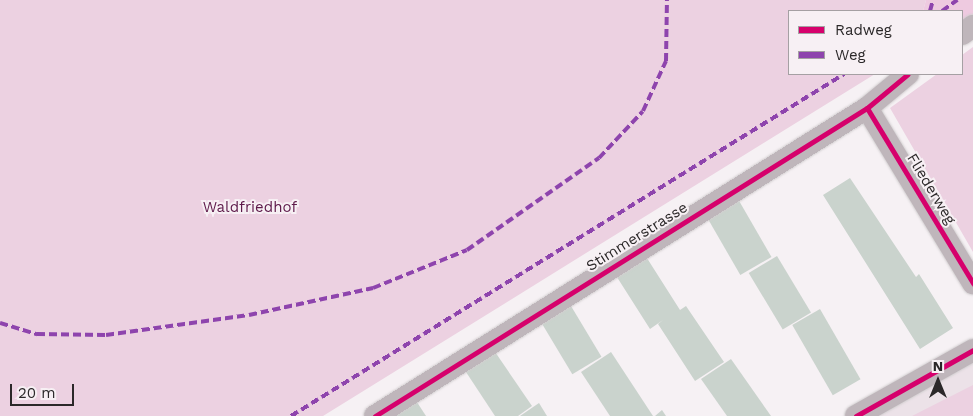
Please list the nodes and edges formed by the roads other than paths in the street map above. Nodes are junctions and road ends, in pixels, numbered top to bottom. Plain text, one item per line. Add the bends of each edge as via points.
1 (907, 75) edge
2 (868, 108) junction
3 (973, 283) edge
4 (973, 350) edge
5 (375, 416) edge
6 (856, 416) edge

1 - 2 street, Stimmerstrasse
2 - 3 street, Fliederweg
2 - 5 street, Stimmerstrasse
4 - 6 street

